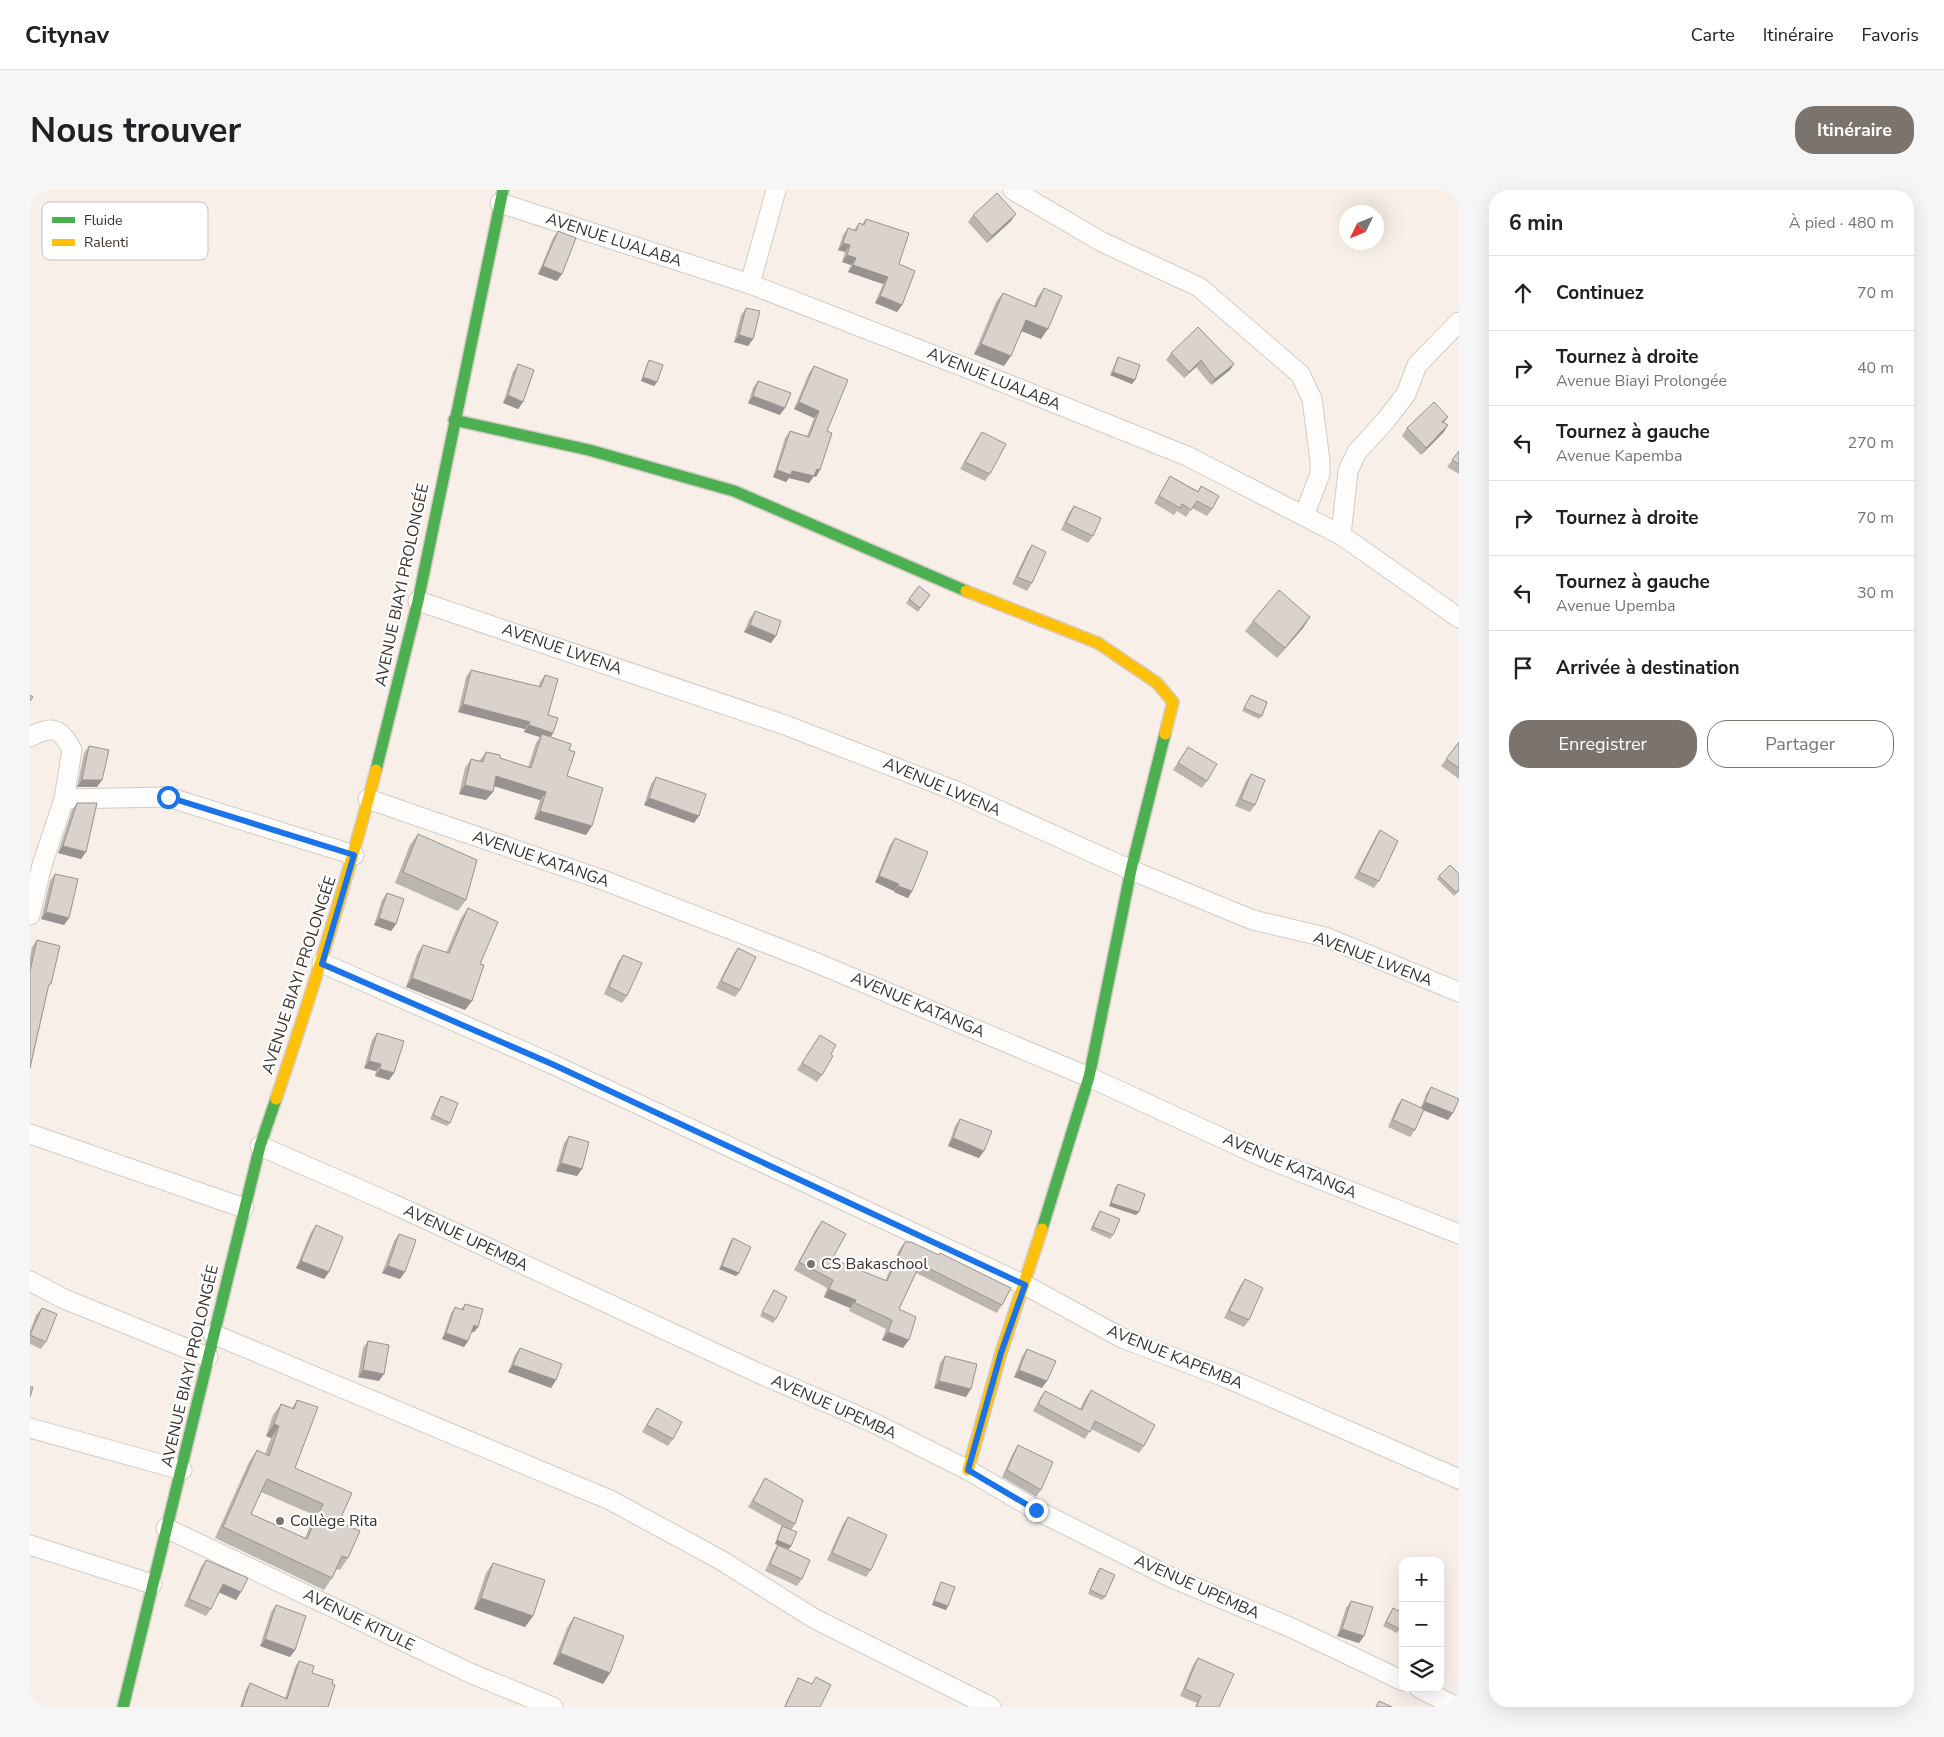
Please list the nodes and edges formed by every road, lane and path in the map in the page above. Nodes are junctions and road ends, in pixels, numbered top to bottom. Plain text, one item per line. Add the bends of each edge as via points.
1 (776, 190) edge
2 (1013, 190) edge
3 (502, 196) edge
4 (750, 284) junction
5 (1459, 322) edge
6 (454, 420) junction
7 (1304, 516) junction
8 (1341, 535) junction
9 (418, 601) junction
10 (1459, 618) edge
11 (30, 737) edge
12 (64, 799) junction
13 (368, 799) junction
14 (354, 855) junction
15 (1131, 870) junction
16 (30, 915) edge
17 (322, 964) junction
18 (1459, 992) edge
19 (1089, 1077) junction
20 (30, 1134) edge
21 (260, 1146) junction
22 (244, 1208) junction
23 (1459, 1234) edge
24 (30, 1281) edge
25 (1025, 1285) junction
26 (213, 1334) junction
27 (208, 1357) junction
28 (30, 1428) edge
29 (182, 1470) junction
30 (968, 1470) junction
31 (1459, 1479) edge
32 (166, 1528) junction
33 (30, 1545) edge
34 (152, 1584) junction
35 (1399, 1678) edge
36 (1427, 1692) edge
37 (124, 1706) edge
38 (553, 1707) edge
39 (991, 1707) edge
40 (1457, 1707) edge

1 - 4 street
2 - 7 street via 1102,242 1199,286 1300,374 1312,399 1320,461 1320,474
3 - 4 street, AVENUE LUALABA
3 - 6 street, AVENUE BIAYI PROLONGÉE
4 - 7 street, AVENUE LUALABA via 1186,456
5 - 8 street via 1417,365 1406,394 1357,452 1348,471
6 - 9 street, AVENUE BIAYI PROLONGÉE
6 - 15 street via 588,450 734,491 1020,614 1098,643 1157,683 1173,702
7 - 8 street, AVENUE LUALABA
8 - 10 street, AVENUE LUALABA
9 - 13 street, AVENUE BIAYI PROLONGÉE
9 - 15 street, AVENUE LWENA via 786,725 956,791
11 - 12 street via 47,728 69,744 72,750
12 - 14 street via 168,797
12 - 16 street via 42,865
13 - 14 street, AVENUE BIAYI PROLONGÉE
13 - 19 street, AVENUE KATANGA via 621,887 812,961
14 - 17 street, AVENUE BIAYI PROLONGÉE
15 - 18 street, AVENUE LWENA via 1253,920 1325,937
15 - 19 street
17 - 21 street, AVENUE BIAYI PROLONGÉE
17 - 25 street, AVENUE KAPEMBA via 552,1064
19 - 23 street, AVENUE KATANGA via 1263,1157
19 - 25 street
20 - 22 street
21 - 22 street, AVENUE BIAYI PROLONGÉE
21 - 30 street, AVENUE UPEMBA via 872,1422
22 - 26 street, AVENUE BIAYI PROLONGÉE
24 - 27 street via 64,1299
25 - 30 street via 1001,1353
25 - 31 street, AVENUE KAPEMBA via 1122,1338 1236,1382
26 - 27 street, AVENUE BIAYI PROLONGÉE
26 - 39 street via 610,1500 719,1559 815,1619
27 - 29 street, AVENUE BIAYI PROLONGÉE
28 - 29 street
29 - 32 street, AVENUE BIAYI PROLONGÉE
30 - 35 street, AVENUE UPEMBA via 1036,1510 1170,1578 1292,1628
32 - 34 street, AVENUE BIAYI PROLONGÉE
32 - 38 street, AVENUE KITULE via 470,1673
33 - 34 street
34 - 37 street, AVENUE BIAYI PROLONGÉE
36 - 40 street

